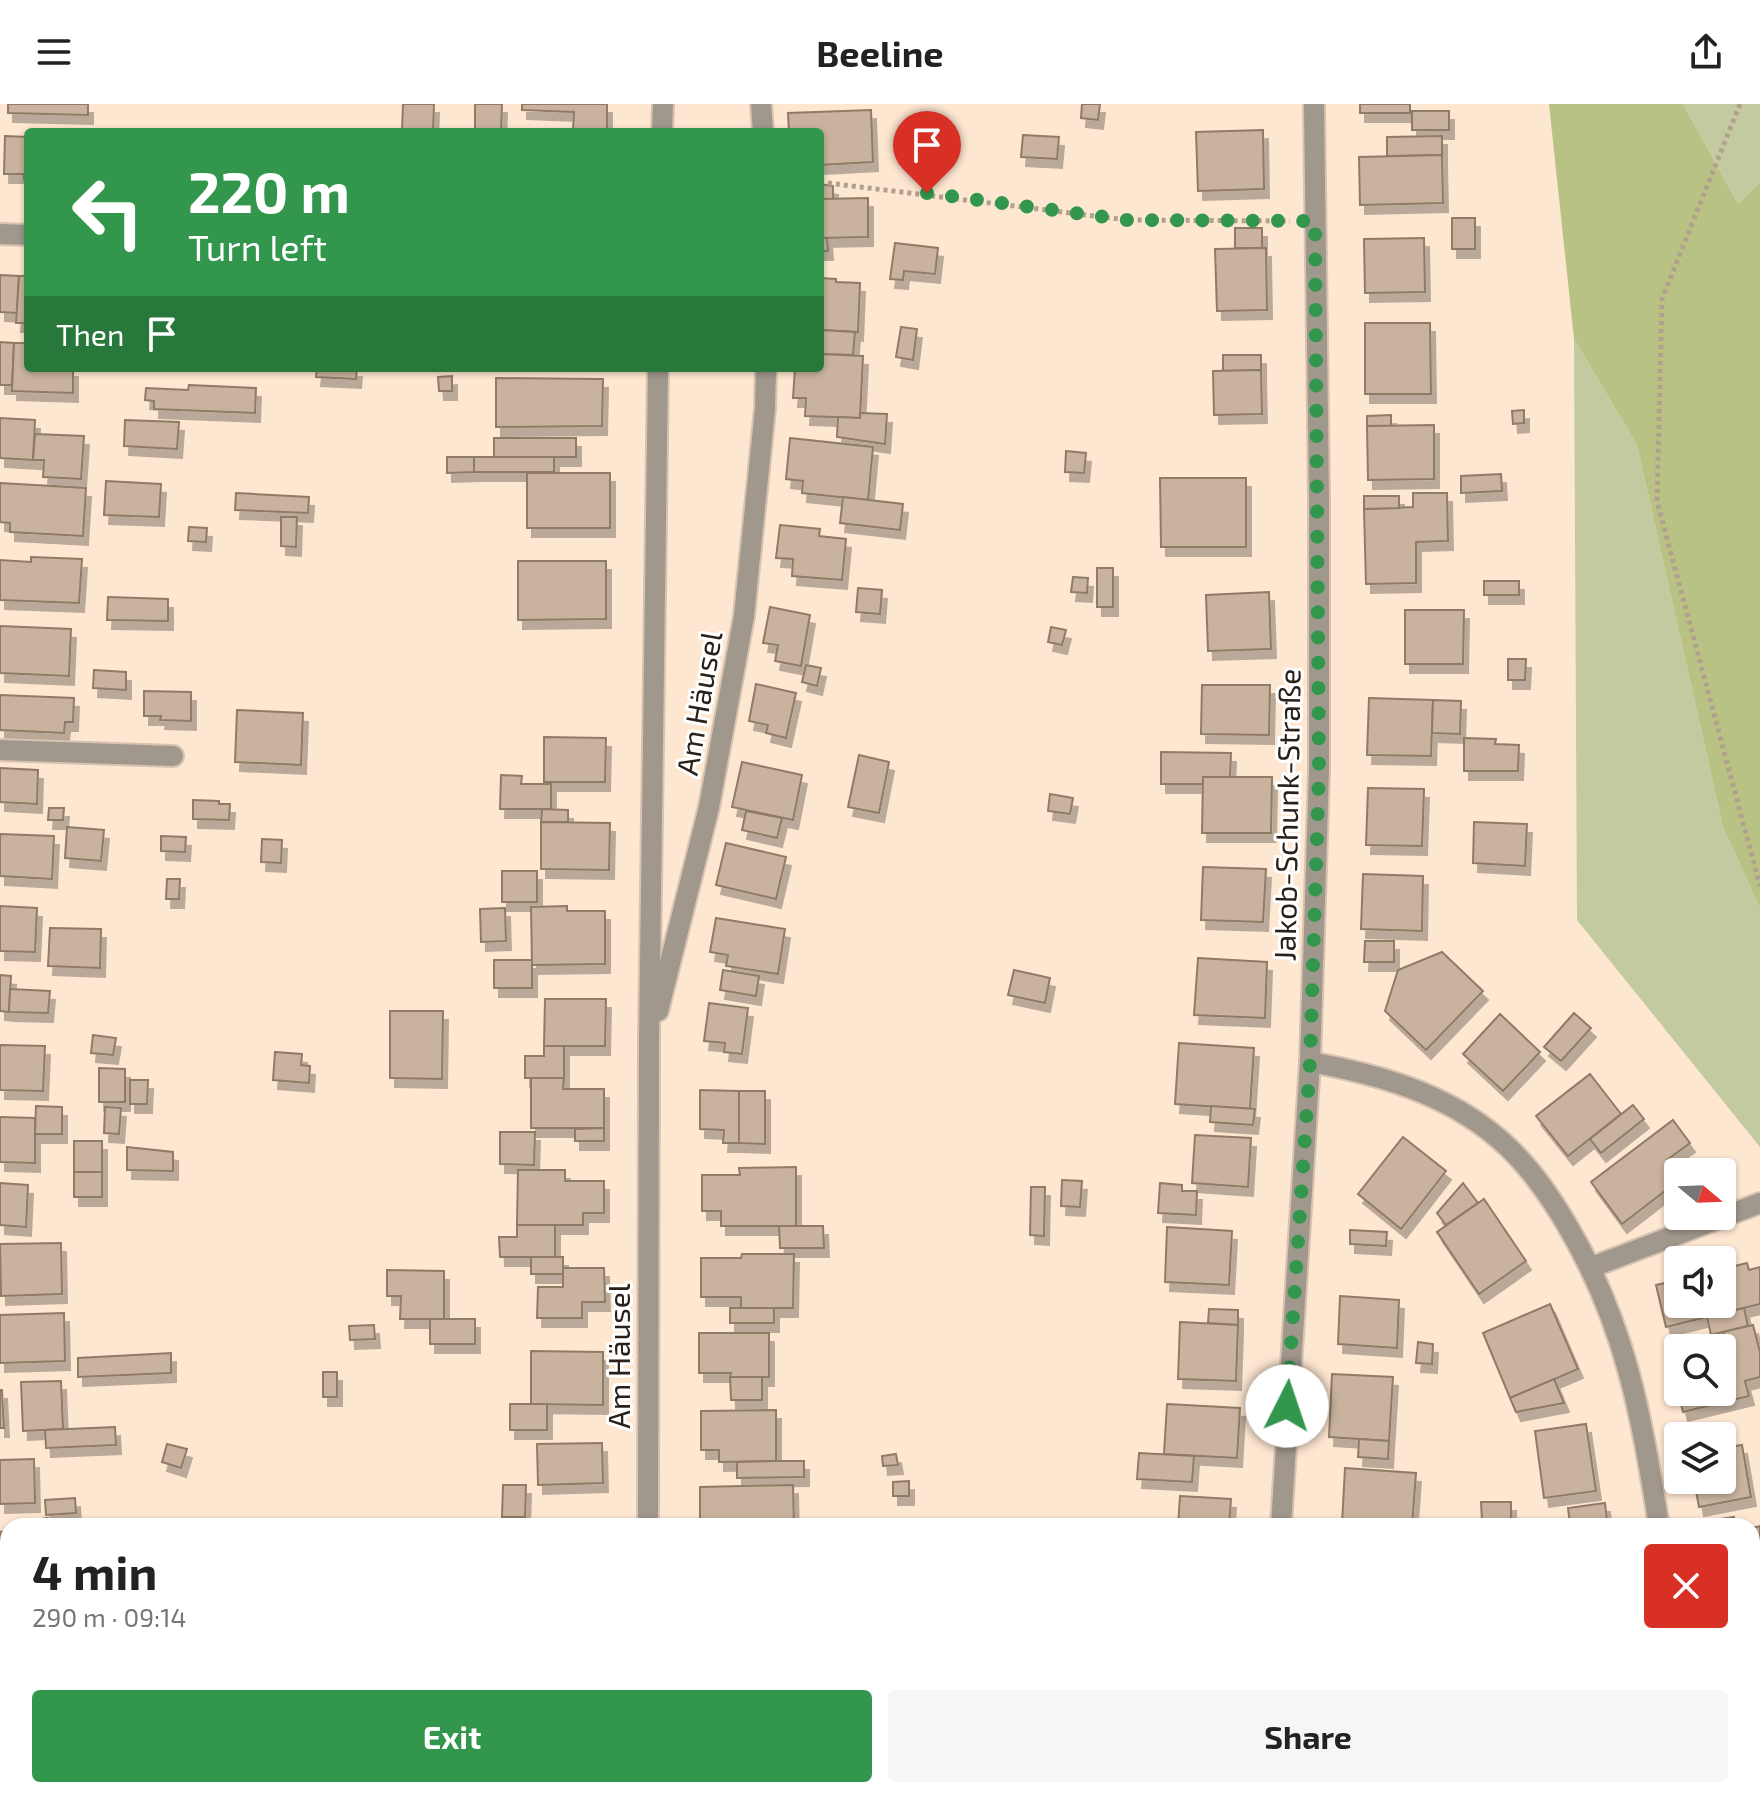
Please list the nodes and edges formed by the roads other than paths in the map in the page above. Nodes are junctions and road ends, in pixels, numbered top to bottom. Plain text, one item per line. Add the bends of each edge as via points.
1 (663, 104) edge
2 (761, 104) edge
3 (1314, 104) edge
4 (662, 128) edge
5 (763, 128) edge
6 (0, 234) edge
7 (24, 235) edge
8 (658, 372) edge
9 (766, 372) edge
10 (0, 750) edge
11 (173, 756) dead end
12 (649, 1041) junction
13 (1310, 1062) junction
14 (1760, 1203) edge
15 (1592, 1267) junction
16 (648, 1518) edge
17 (1282, 1518) edge
18 (1658, 1518) edge

1 - 4 street
2 - 5 street
3 - 13 street, Jakob-Schunk-Straße via 1319,770
6 - 7 street
8 - 12 street, Am Häusel
9 - 12 street, Am Häusel via 744,616 709,807
10 - 11 street
12 - 16 street, Am Häusel
13 - 15 street via 1386,1078 1463,1113 1500,1139 1555,1204
13 - 17 street, Jakob-Schunk-Straße
14 - 15 street
15 - 18 street via 1627,1362

